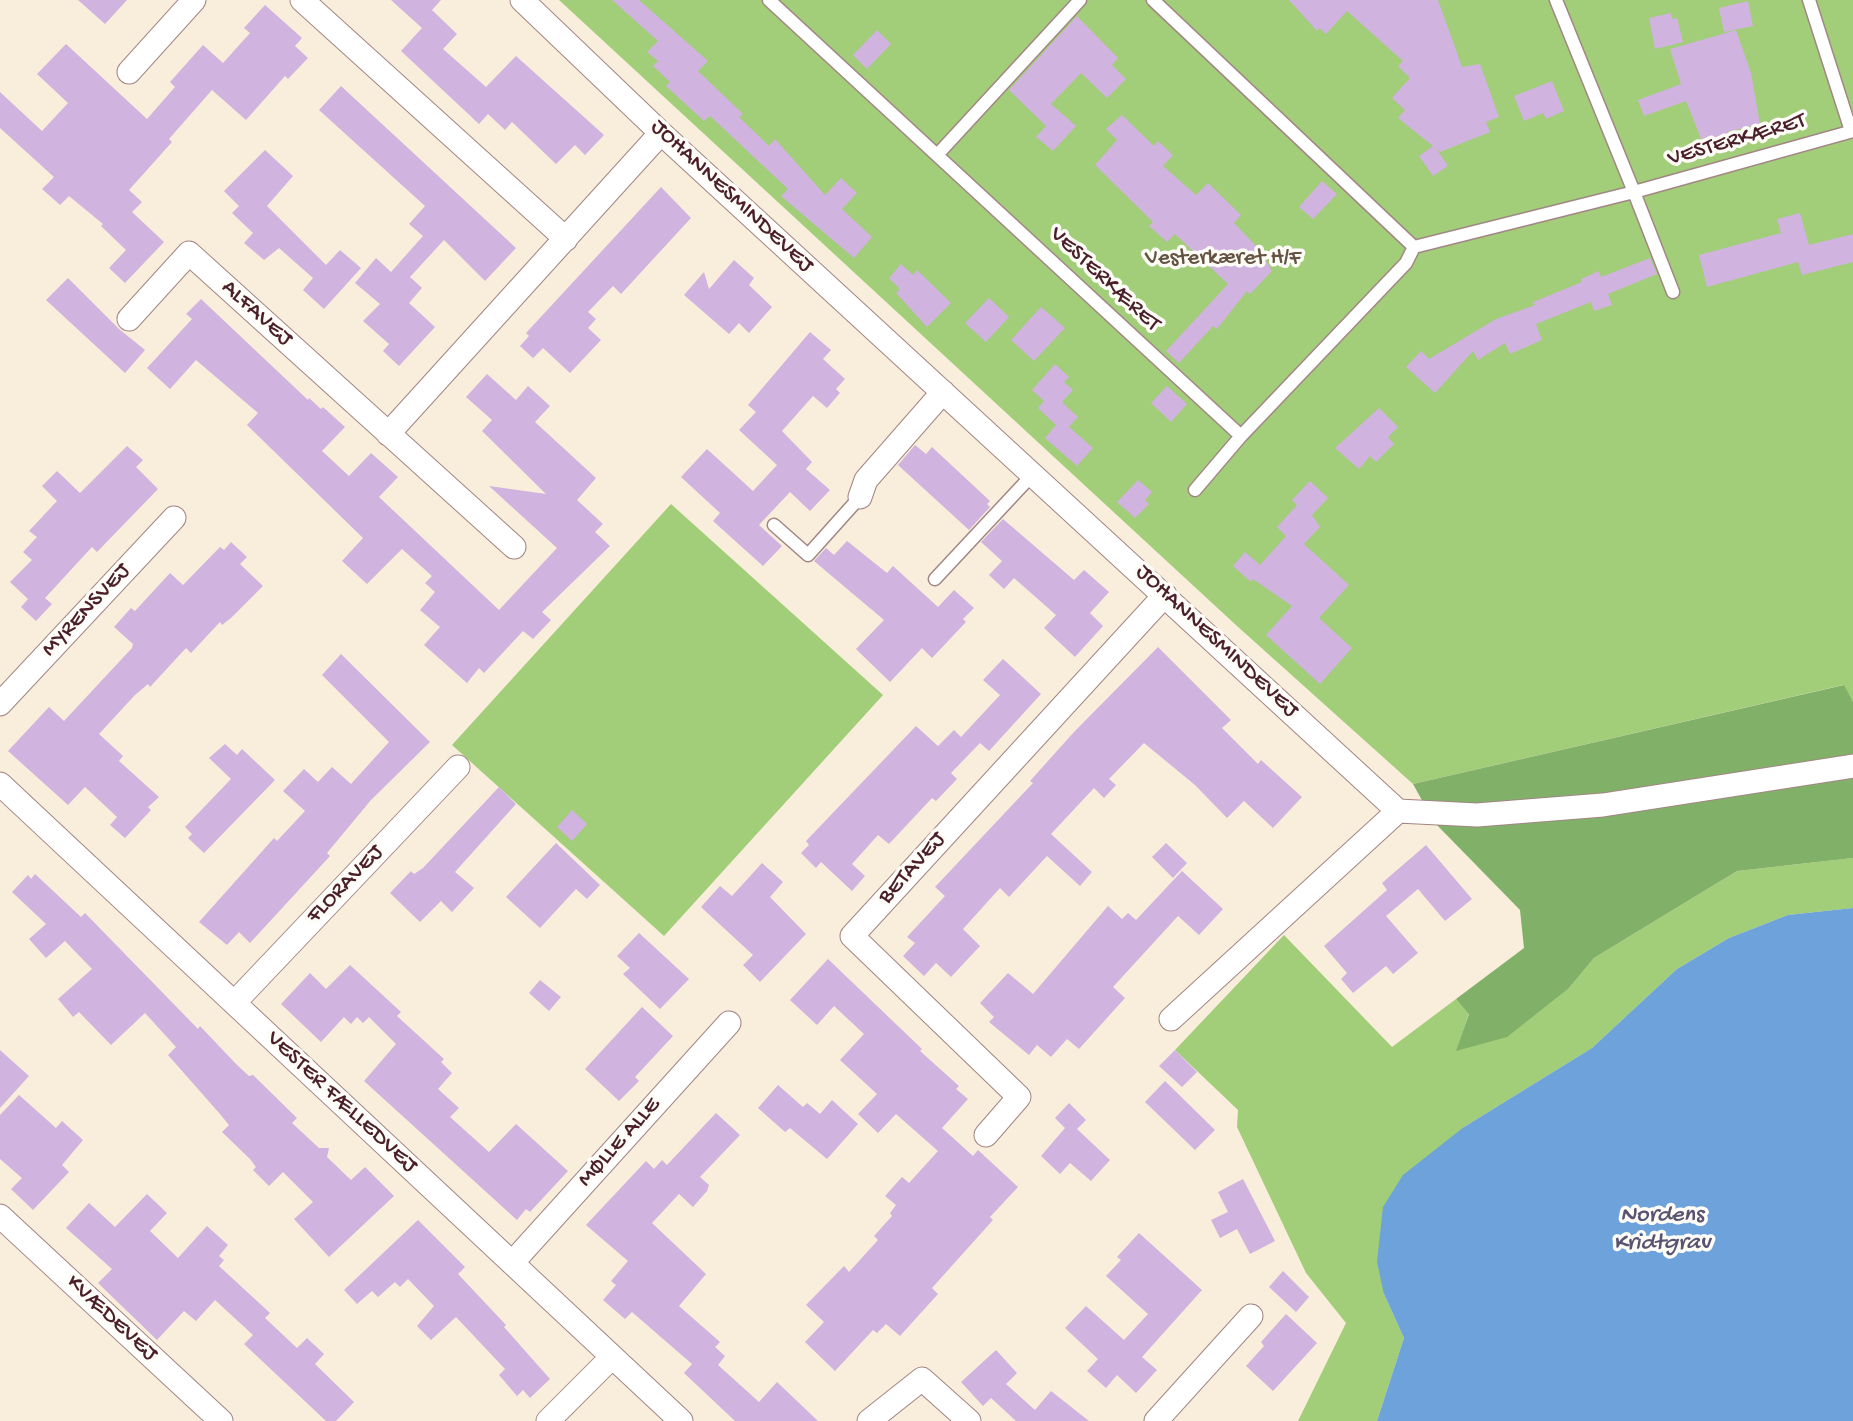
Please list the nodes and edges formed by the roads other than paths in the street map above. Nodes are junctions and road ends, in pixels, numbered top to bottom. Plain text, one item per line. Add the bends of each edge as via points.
1 (194, 0) edge
2 (302, 0) edge
3 (522, 0) edge
4 (769, 0) edge
5 (1080, 0) edge
6 (1153, 0) edge
7 (1556, 0) edge
8 (1809, 0) edge
9 (129, 72) dead end
10 (1852, 131) edge
11 (661, 133) junction
12 (938, 154) junction
13 (1634, 192) junction
14 (566, 239) junction
15 (1414, 247) junction
16 (1673, 292) dead end
17 (129, 319) dead end
18 (943, 392) junction
19 (388, 435) junction
20 (1241, 436) junction
21 (1034, 473) junction
22 (1195, 490) dead end
23 (860, 497) joint
24 (174, 518) dead end
25 (774, 524) dead end
26 (514, 547) dead end
27 (934, 579) dead end
28 (1166, 595) junction
29 (0, 704) edge
30 (1853, 766) edge
31 (458, 767) dead end
32 (0, 784) edge
33 (1398, 811) junction
34 (233, 1003) junction
35 (1171, 1019) dead end
36 (729, 1023) dead end
37 (986, 1135) dead end
38 (0, 1216) edge
39 (512, 1263) junction
40 (1251, 1316) dead end
41 (611, 1358) junction
42 (221, 1421) edge
43 (548, 1421) edge
44 (681, 1421) edge
45 (869, 1421) edge
46 (969, 1421) edge
47 (1156, 1421) edge

1 - 9 street
2 - 14 street
3 - 11 street, JOHANNESMINDEVEJ
4 - 12 lane, VESTERKÆRET
5 - 12 lane
6 - 15 lane
7 - 13 lane
8 - 10 lane, VESTERKÆRET
10 - 13 lane, VESTERKÆRET
11 - 14 street
11 - 18 street, JOHANNESMINDEVEJ
12 - 20 lane, VESTERKÆRET
13 - 15 lane, VESTERKÆRET
13 - 16 lane
14 - 19 street
15 - 20 lane via 1406,263
17 - 19 street, ALFAVEJ via 189,253
18 - 21 street, JOHANNESMINDEVEJ
18 - 23 street via 866,480
19 - 26 street, ALFAVEJ
20 - 22 lane
21 - 27 lane
21 - 28 street, JOHANNESMINDEVEJ
23 - 25 lane via 808,555
24 - 29 street, MYRENSVEJ
28 - 33 street, JOHANNESMINDEVEJ
28 - 37 street, BETAVEJ via 852,936 1019,1097
30 - 33 street via 1603,804 1477,815
31 - 34 street, FLORAVEJ
32 - 34 street, VESTER FÆLLEDVEJ
33 - 35 street
34 - 39 street, VESTER FÆLLEDVEJ
36 - 39 street, MØLLE ALLE
38 - 42 street, KVÆDEVEJ
39 - 41 street, VESTER FÆLLEDVEJ
40 - 47 street
41 - 43 street
41 - 44 street, VESTER FÆLLEDVEJ
45 - 46 street via 922,1378

